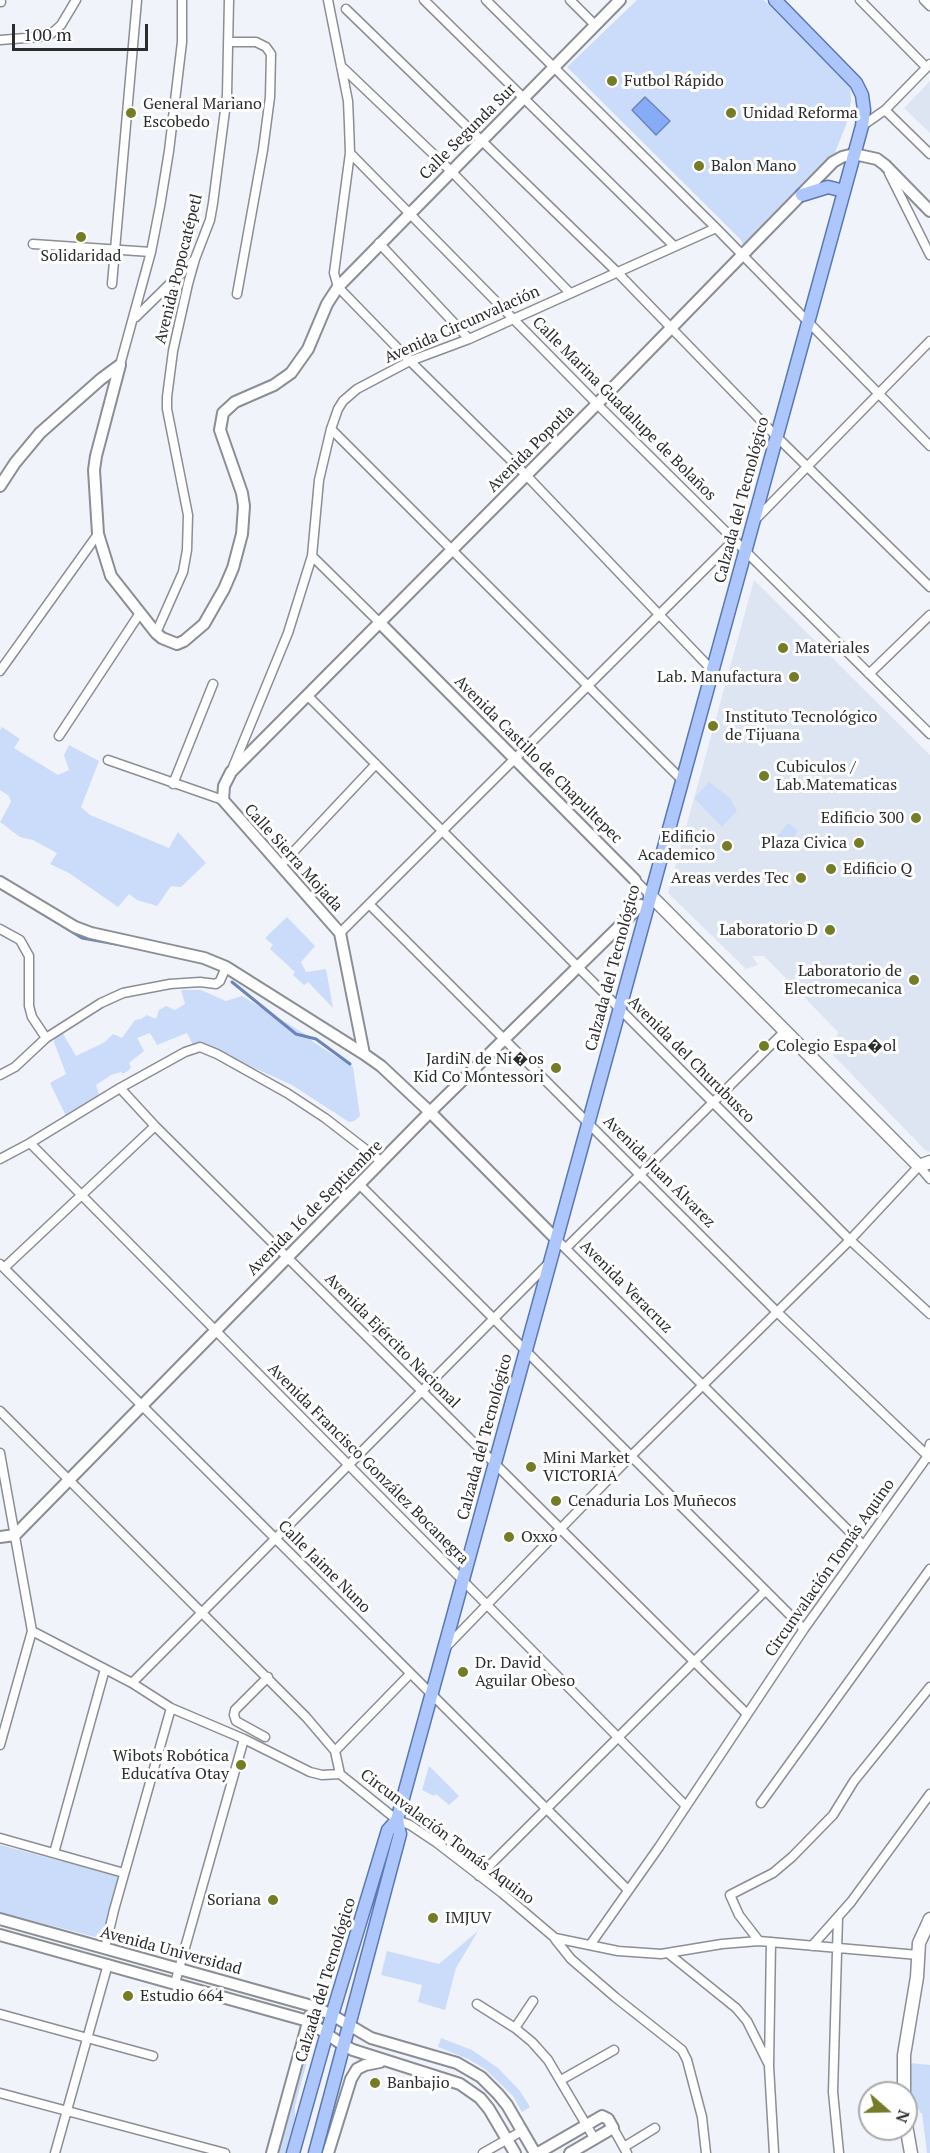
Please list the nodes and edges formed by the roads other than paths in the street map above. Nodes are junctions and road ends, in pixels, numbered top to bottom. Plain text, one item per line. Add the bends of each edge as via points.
1 (76, 0) edge
2 (137, 0) edge
3 (182, 0) edge
4 (229, 0) edge
5 (328, 0) edge
6 (424, 0) edge
7 (486, 0) edge
8 (570, 0) edge
9 (620, 0) edge
10 (775, 0) edge
11 (860, 0) edge
12 (924, 0) edge
13 (930, 6) edge
14 (346, 9) dead end
15 (595, 25) junction
16 (0, 40) edge
17 (229, 42) junction
18 (928, 65) edge
19 (341, 66) junction
20 (554, 66) junction
21 (523, 98) junction
22 (885, 110) junction
23 (862, 126) junction
24 (481, 140) junction
25 (350, 153) junction
26 (854, 154) junction
27 (930, 154) edge
28 (885, 165) junction
29 (451, 171) junction
30 (844, 191) junction
31 (802, 195) junction
32 (930, 211) edge
33 (410, 213) junction
34 (716, 228) junction
35 (380, 243) junction
36 (33, 244) dead end
37 (674, 246) junction
38 (115, 251) junction
39 (151, 252) junction
40 (743, 255) junction
41 (930, 255) edge
42 (195, 259) junction
43 (617, 272) junction
44 (112, 284) dead end
45 (338, 287) junction
46 (237, 294) dead end
47 (570, 294) junction
48 (513, 319) junction
49 (133, 320) junction
50 (808, 322) junction
51 (671, 328) junction
52 (469, 339) junction
53 (930, 341) edge
54 (410, 361) junction
55 (120, 365) junction
56 (878, 394) junction
57 (597, 404) junction
58 (331, 429) junction
59 (776, 436) junction
60 (930, 446) edge
61 (808, 466) junction
62 (526, 475) junction
63 (0, 486) edge
64 (753, 522) junction
65 (98, 534) junction
66 (734, 540) junction
67 (451, 551) junction
68 (745, 551) junction
69 (312, 556) junction
70 (930, 587) edge
71 (140, 613) junction
72 (661, 614) junction
73 (930, 615) edge
74 (379, 622) junction
75 (156, 633) junction
76 (712, 670) junction
77 (0, 671) edge
78 (869, 674) junction
79 (213, 684) dead end
80 (588, 685) junction
81 (308, 696) junction
82 (930, 734) edge
83 (59, 736) dead end
84 (514, 759) junction
85 (108, 760) dead end
86 (376, 764) junction
87 (231, 772) junction
88 (682, 780) junction
89 (173, 784) junction
90 (223, 800) junction
91 (442, 831) junction
92 (281, 865) junction
93 (635, 880) joint
94 (0, 882) edge
95 (650, 896) junction
96 (369, 904) junction
97 (641, 905) joint
98 (0, 929) edge
99 (340, 933) junction
100 (226, 967) junction
101 (578, 967) junction
102 (619, 1009) junction
103 (784, 1032) junction
104 (46, 1038) junction
105 (505, 1040) junction
106 (364, 1054) junction
107 (0, 1076) edge
108 (120, 1088) junction
109 (713, 1102) junction
110 (430, 1112) junction
111 (588, 1122) junction
112 (155, 1126) junction
113 (30, 1143) junction
114 (0, 1159) edge
115 (382, 1162) junction
116 (925, 1164) edge
117 (640, 1175) junction
118 (930, 1179) edge
119 (360, 1185) junction
120 (80, 1195) junction
121 (556, 1239) junction
122 (850, 1240) junction
123 (566, 1248) junction
124 (288, 1258) junction
125 (549, 1263) junction
126 (2, 1266) edge
127 (777, 1312) junction
128 (930, 1314) edge
129 (494, 1320) junction
130 (215, 1331) junction
131 (525, 1351) junction
132 (703, 1385) junction
133 (422, 1392) junction
134 (141, 1404) junction
135 (0, 1411) edge
136 (930, 1444) edge
137 (0, 1453) edge
138 (631, 1456) junction
139 (929, 1458) edge
140 (494, 1465) junction
141 (349, 1466) junction
142 (69, 1478) junction
143 (560, 1529) junction
144 (15, 1534) junction
145 (0, 1538) edge
146 (275, 1539) junction
147 (863, 1545) junction
148 (930, 1569) edge
149 (463, 1581) junction
150 (765, 1591) junction
151 (486, 1605) junction
152 (203, 1612) junction
153 (804, 1629) junction
154 (32, 1631) junction
155 (444, 1649) junction
156 (694, 1662) junction
157 (105, 1669) junction
158 (410, 1674) junction
159 (268, 1677) junction
160 (132, 1683) junction
161 (930, 1687) edge
162 (431, 1695) junction
163 (171, 1708) junction
164 (747, 1714) junction
165 (265, 1737) dead end
166 (618, 1738) junction
167 (244, 1739) junction
168 (0, 1745) edge
169 (334, 1751) junction
170 (340, 1774) junction
171 (930, 1794) edge
172 (761, 1803) dead end
173 (686, 1806) junction
174 (546, 1809) junction
175 (397, 1820) junction
176 (0, 1838) edge
177 (54, 1853) junction
178 (124, 1873) junction
179 (479, 1876) junction
180 (628, 1890) junction
181 (838, 1917) junction
182 (930, 1918) edge
183 (0, 1919) edge
184 (0, 1935) edge
185 (555, 1938) junction
186 (759, 1941) junction
187 (771, 1942) junction
188 (579, 1944) junction
189 (590, 1945) junction
190 (812, 1946) junction
191 (105, 1948) junction
192 (838, 1949) junction
193 (669, 1954) junction
194 (918, 1955) junction
195 (571, 1959) junction
196 (108, 1964) junction
197 (179, 1968) junction
198 (176, 1983) junction
199 (533, 2001) dead end
200 (477, 2004) dead end
201 (312, 2006) junction
202 (0, 2014) edge
203 (332, 2015) junction
204 (308, 2021) junction
205 (348, 2026) junction
206 (515, 2028) junction
207 (326, 2033) junction
208 (87, 2038) junction
209 (343, 2045) junction
210 (614, 2050) dead end
211 (153, 2056) dead end
212 (385, 2061) junction
213 (769, 2066) junction
214 (561, 2080) junction
215 (904, 2081) edge
216 (0, 2093) edge
217 (67, 2111) junction
218 (586, 2124) junction
219 (613, 2128) junction
220 (655, 2128) dead end
221 (321, 2130) junction
222 (522, 2131) junction
223 (594, 2138) junction
224 (507, 2139) junction
225 (625, 2150) edge
226 (55, 2153) edge
227 (225, 2153) edge
228 (272, 2153) edge
229 (293, 2153) edge
230 (315, 2153) edge
231 (327, 2153) edge
232 (483, 2153) edge
233 (515, 2153) edge
234 (536, 2153) edge
235 (570, 2153) edge
236 (706, 2153) edge
237 (774, 2153) edge
238 (839, 2153) edge

1 - 16 street via 51,34
2 - 38 street
3 - 39 street, Avenida Popocatépetl via 182,42 169,151
4 - 17 street, Avenida Popocatépetl
5 - 19 street
6 - 21 street
7 - 20 street
8 - 15 street
9 - 15 street, Calle Segunda Sur
10 - 23 main road, Calzada del Tecnológico via 856,83 862,95
11 - 18 street
12 - 13 street
14 - 24 street
15 - 20 street, Calle Segunda Sur
17 - 42 street, Avenida Popocatépetl via 227,95 213,203
17 - 46 street via 256,42 271,54 263,150
18 - 22 street
19 - 25 street via 348,101
19 - 29 street
20 - 21 street, Calle Segunda Sur
20 - 34 street
21 - 24 street, Calle Segunda Sur
21 - 37 street
22 - 23 street
22 - 27 street
23 - 26 main road, Calzada del Tecnológico
24 - 29 street, Calle Segunda Sur
24 - 43 street
25 - 33 street, Calle Marina Guadalupe de Bolaños
25 - 45 street via 334,273
26 - 28 street
26 - 30 main road, Calzada del Tecnológico
26 - 31 street, Avenida Popotla via 833,162
28 - 32 street
28 - 41 street
29 - 33 street, Calle Segunda Sur
29 - 47 street
30 - 31 main road via 828,187
30 - 50 main road, Calzada del Tecnológico
31 - 40 street, Avenida Popotla
33 - 35 street, Calle Segunda Sur
33 - 48 street, Calle Marina Guadalupe de Bolaños
34 - 37 street, Avenida Circunvalación
34 - 40 street
35 - 45 street, Calle Segunda Sur
35 - 52 street
36 - 38 street
37 - 43 street, Avenida Circunvalación
38 - 39 street
38 - 44 street
39 - 49 street, Avenida Popocatépetl
40 - 50 street
40 - 51 street, Avenida Popotla
42 - 49 street
42 - 75 street, Avenida Popocatépetl via 173,351 167,397 188,515 187,550 183,572
43 - 47 street, Avenida Circunvalación
43 - 51 street
45 - 54 street
45 - 75 street, Calle Segunda Sur via 308,350 291,373 223,413 220,430 244,506 233,568 204,624 184,642 177,644
47 - 48 street, Avenida Circunvalación
48 - 52 street, Avenida Circunvalación
48 - 57 street, Calle Marina Guadalupe de Bolaños
49 - 55 street, Avenida Popocatépetl
50 - 56 street
50 - 59 main road, Calzada del Tecnológico
51 - 57 street, Avenida Popotla
51 - 59 street
52 - 54 street, Avenida Circunvalación
53 - 56 street
54 - 58 street, Avenida Circunvalación via 351,393 340,405
54 - 62 street
55 - 63 street via 40,433
55 - 65 street, Avenida Popocatépetl via 94,470
56 - 60 street
56 - 61 street
57 - 62 street, Avenida Popotla
57 - 66 street, Calle Marina Guadalupe de Bolaños
58 - 67 street
58 - 69 street, Avenida Circunvalación via 319,480
59 - 61 street
59 - 64 main road, Calzada del Tecnológico
61 - 64 street
61 - 70 street
62 - 67 street, Avenida Popotla
62 - 72 street
64 - 68 main road, Calzada del Tecnológico
65 - 71 street, Avenida Popocatépetl via 111,576
65 - 77 street
66 - 68 street, Calle Marina Guadalupe de Bolaños
66 - 72 street
67 - 74 street, Avenida Popotla
67 - 80 street
68 - 76 main road, Calzada del Tecnológico
68 - 78 street, Calle Marina Guadalupe de Bolaños
69 - 74 street, Avenida Castillo de Chapultepec
69 - 87 street, Avenida Circunvalación via 288,633
71 - 75 street, Avenida Popocatépetl
71 - 83 street
72 - 76 street
72 - 80 street
73 - 78 street
74 - 81 street, Avenida Popotla
74 - 84 street, Avenida Castillo de Chapultepec
76 - 88 main road, Calzada del Tecnológico
78 - 82 street, Calle Marina Guadalupe de Bolaños
79 - 89 street
80 - 84 street
80 - 88 street
81 - 86 street, Avenida del Churubusco
81 - 87 street, Avenida Popotla
84 - 91 street
84 - 93 street, Avenida Castillo de Chapultepec
85 - 89 street, Calle Sierra Mojada
86 - 91 street, Avenida del Churubusco
86 - 92 street
87 - 90 street, Avenida Circunvalación
88 - 95 main road, Calzada del Tecnológico
89 - 90 street, Calle Sierra Mojada
90 - 92 street, Calle Sierra Mojada
91 - 96 street
91 - 101 street, Avenida del Churubusco
92 - 99 street, Calle Sierra Mojada
93 - 95 street, Avenida Castillo de Chapultepec
94 - 100 street, Avenida Veracruz via 90,933 195,956
95 - 97 street, Avenida 16 de Septiembre
95 - 102 main road, Calzada del Tecnológico
95 - 103 main road, Avenida Castillo de Chapultepec
96 - 99 street
96 - 105 street, Avenida Juan Álvarez
97 - 101 street, Avenida 16 de Septiembre
98 - 104 street via 20,940 29,956 29,1006
99 - 106 street, Calle Sierra Mojada
100 - 104 street via 216,984 170,984 123,993
100 - 106 street, Avenida Veracruz
101 - 102 street, Avenida del Churubusco
101 - 105 street, Avenida 16 de Septiembre
102 - 109 street, Avenida del Churubusco
102 - 111 main road, Calzada del Tecnológico
103 - 109 street
103 - 116 main road, Avenida Castillo de Chapultepec
104 - 107 street
105 - 110 street, Avenida 16 de Septiembre
105 - 111 street, Avenida Juan Álvarez
106 - 110 street, Avenida Veracruz
108 - 112 street, Avenida Ejército Nacional
108 - 113 street
108 - 115 street via 185,1052 203,1047 287,1093
109 - 117 street
109 - 122 street, Avenida del Churubusco
110 - 115 street, Avenida 16 de Septiembre
110 - 121 street, Avenida Veracruz
111 - 117 street, Avenida Juan Álvarez
111 - 121 main road, Calzada del Tecnológico
112 - 120 street
112 - 124 street, Avenida Ejército Nacional
113 - 114 street
113 - 120 street, Avenida Francisco González Bocanegra
115 - 119 street, Avenida 16 de Septiembre
116 - 118 street, Avenida Castillo de Chapultepec
116 - 122 street
117 - 123 street
117 - 127 street, Avenida Juan Álvarez
119 - 124 street, Avenida 16 de Septiembre
119 - 129 street
120 - 126 street
120 - 130 street, Avenida Francisco González Bocanegra
121 - 123 street, Avenida Veracruz
121 - 125 main road, Calzada del Tecnológico
122 - 127 street
122 - 128 street, Avenida del Churubusco
123 - 132 street, Avenida Veracruz
124 - 130 street, Avenida 16 de Septiembre
124 - 133 street, Avenida Ejército Nacional
125 - 129 street
125 - 131 main road, Calzada del Tecnológico
126 - 134 street, Calle Jaime Nuno
127 - 132 street
127 - 139 street, Avenida Juan Álvarez
129 - 131 street
129 - 133 street
130 - 134 street, Avenida 16 de Septiembre
130 - 141 street, Avenida Francisco González Bocanegra
131 - 138 street
131 - 140 main road, Calzada del Tecnológico
132 - 138 street
132 - 147 street, Avenida Veracruz
133 - 140 street, Avenida Ejército Nacional
133 - 141 street
134 - 142 street, Avenida 16 de Septiembre
134 - 146 street, Calle Jaime Nuno
135 - 142 street
136 - 139 street, Circunvalación Tomás Aquino
137 - 144 street
138 - 143 street
138 - 150 street
139 - 147 street, Circunvalación Tomás Aquino
140 - 143 street, Avenida Ejército Nacional
140 - 149 main road, Calzada del Tecnológico
141 - 146 street
141 - 149 street, Avenida Francisco González Bocanegra
142 - 144 street, Avenida 16 de Septiembre
142 - 152 street
143 - 151 street
143 - 156 street, Avenida Ejército Nacional
144 - 145 street
144 - 154 street
146 - 152 street
146 - 158 street, Calle Jaime Nuno
147 - 153 street, Circunvalación Tomás Aquino
148 - 172 street
149 - 151 street, Avenida Francisco González Bocanegra
149 - 155 main road, Calzada del Tecnológico
150 - 153 street
150 - 156 street
151 - 155 street
151 - 166 street, Avenida Francisco González Bocanegra
152 - 159 street
152 - 160 street
153 - 164 street, Circunvalación Tomás Aquino
154 - 157 street, Circunvalación Tomás Aquino
154 - 168 street
155 - 162 main road, Calzada del Tecnológico
156 - 164 street, Avenida Ejército Nacional
156 - 166 street
157 - 160 street, Circunvalación Tomás Aquino
157 - 177 street
158 - 162 street, Calle Jaime Nuno
158 - 169 street
159 - 165 street via 234,1716 236,1721
159 - 169 street
160 - 163 street, Circunvalación Tomás Aquino
161 - 186 street via 854,1781 833,1815 773,1873 730,1895 739,1915
162 - 174 street, Calle Jaime Nuno
162 - 175 main road, Calzada del Tecnológico
163 - 167 street, Circunvalación Tomás Aquino
163 - 178 street
164 - 173 street, Circunvalación Tomás Aquino
166 - 173 street, Avenida Francisco González Bocanegra
166 - 174 street
167 - 170 street, Circunvalación Tomás Aquino via 310,1772
167 - 197 street
169 - 170 street
170 - 175 street, Circunvalación Tomás Aquino
171 - 181 street
173 - 180 street, Circunvalación Tomás Aquino
174 - 179 street
174 - 180 street, Calle Jaime Nuno
175 - 179 street, Circunvalación Tomás Aquino via 410,1825
175 - 203 main road, Calzada del Tecnológico via 388,1830
175 - 205 main road, Calzada del Tecnológico via 400,1834
176 - 177 street
177 - 178 street
178 - 191 street
179 - 185 street, Circunvalación Tomás Aquino
180 - 189 street, Circunvalación Tomás Aquino
181 - 190 street
181 - 192 street
182 - 194 main road
183 - 191 street, Avenida Universidad
184 - 196 street, Avenida Universidad
185 - 188 street, Circunvalación Tomás Aquino
185 - 195 street
186 - 187 street
186 - 193 street
187 - 190 street
187 - 213 street
188 - 189 street, Circunvalación Tomás Aquino
188 - 195 street via 572,1950
189 - 193 street
190 - 192 street
191 - 197 street, Avenida Universidad
192 - 194 street
192 - 238 street via 833,2092
193 - 213 street via 736,2008 747,2021
194 - 215 main road
195 - 236 street via 682,2050 702,2117
196 - 198 street, Avenida Universidad
196 - 208 street
197 - 198 street
197 - 201 street, Avenida Universidad
198 - 204 street, Avenida Universidad
199 - 206 street
200 - 206 street
201 - 203 street, Avenida Universidad
201 - 204 street, Calzada del Tecnológico
202 - 208 street
203 - 205 street, Avenida Universidad
203 - 207 main road, Calzada del Tecnológico
204 - 207 street, Avenida Universidad
204 - 228 street, Calzada del Tecnológico
205 - 209 main road, Calzada del Tecnológico
205 - 222 street, Avenida Universidad via 370,2038 469,2069 492,2086
206 - 214 street via 548,2060
207 - 209 street, Avenida Universidad
207 - 229 main road, Calzada del Tecnológico
208 - 211 street
208 - 217 street
209 - 212 street, Avenida Universidad
209 - 221 main road, Calzada del Tecnológico
210 - 214 street
212 - 224 street, Avenida Universidad via 469,2089 489,2109
212 - 231 street via 357,2069
213 - 237 street
214 - 218 street
216 - 217 street
217 - 226 street
217 - 227 street
218 - 219 street via 605,2116
218 - 223 street
218 - 234 street
219 - 223 street
219 - 225 street
220 - 225 street
221 - 230 main road, Calzada del Tecnológico
221 - 231 main road
222 - 224 street
222 - 234 street, Avenida Universidad
223 - 235 street
224 - 232 street
224 - 233 street, Avenida Universidad

